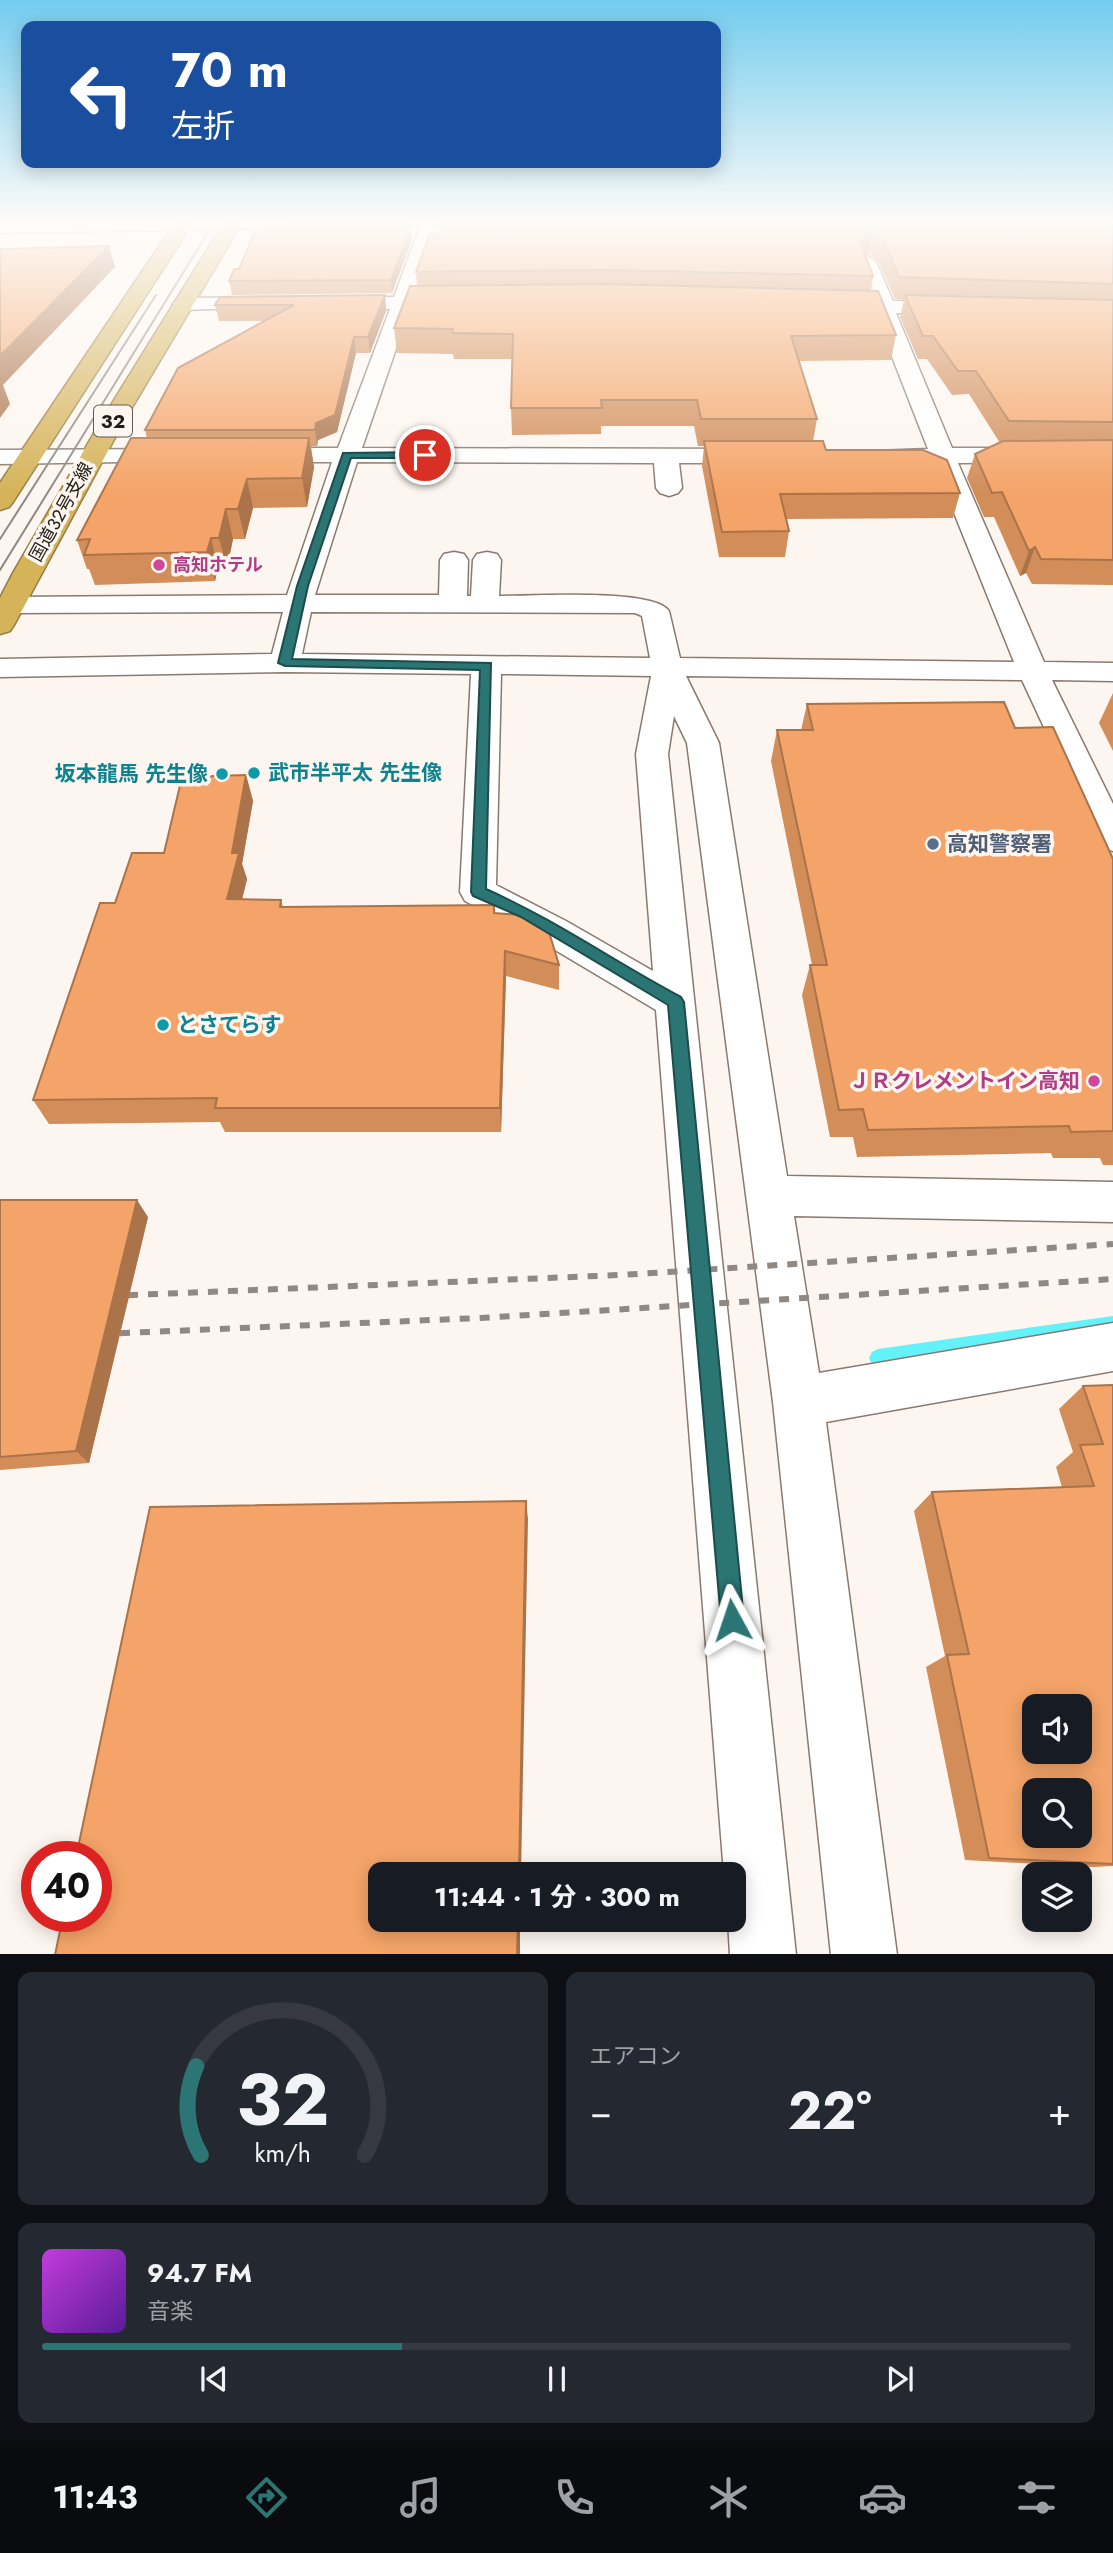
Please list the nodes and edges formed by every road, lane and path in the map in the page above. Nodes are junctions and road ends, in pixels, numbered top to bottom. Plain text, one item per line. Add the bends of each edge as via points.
1 (125, 312) edge
2 (178, 312) edge
3 (396, 312) edge
4 (886, 312) edge
5 (347, 455) junction
6 (1113, 455) edge
7 (92, 456) junction
8 (194, 456) edge
9 (236, 456) edge
10 (666, 456) junction
11 (777, 456) edge
12 (860, 456) edge
13 (944, 456) junction
14 (0, 457) edge
15 (30, 457) junction
16 (669, 488) dead end
17 (0, 502) edge
18 (454, 561) dead end
19 (487, 561) dead end
20 (298, 603) junction
21 (453, 604) junction
22 (485, 604) junction
23 (5, 615) edge
24 (285, 663) junction
25 (486, 666) junction
26 (0, 668) edge
27 (667, 669) junction
28 (1033, 672) junction
29 (1113, 672) edge
30 (1113, 839) edge
31 (676, 1002) junction
32 (770, 1196) junction
33 (1113, 1202) edge
34 (1113, 1347) edge
35 (798, 1402) junction
36 (763, 1954) edge
37 (864, 1954) edge

1 - 15 highway, 32
2 - 7 highway, 国道32号支線 / 32
3 - 5 street
4 - 13 street
5 - 9 street
5 - 10 street via 503,468
5 - 20 street
6 - 13 street
7 - 8 street
7 - 15 street
7 - 23 highway, 国道32号支線 / 32
10 - 11 street
10 - 16 street
12 - 13 street
13 - 28 street
14 - 15 street
15 - 17 highway, 32
18 - 21 street
19 - 22 street
20 - 21 street
20 - 23 street
20 - 24 street
21 - 22 street
22 - 27 street via 651,608 659,617
24 - 25 street
24 - 26 street
25 - 27 street
25 - 31 street via 478,892 526,913
27 - 28 street
27 - 31 street via 652,754
27 - 32 street via 703,743
28 - 29 street
28 - 30 street
31 - 36 street
32 - 33 street
32 - 35 street
34 - 35 street
35 - 37 street

